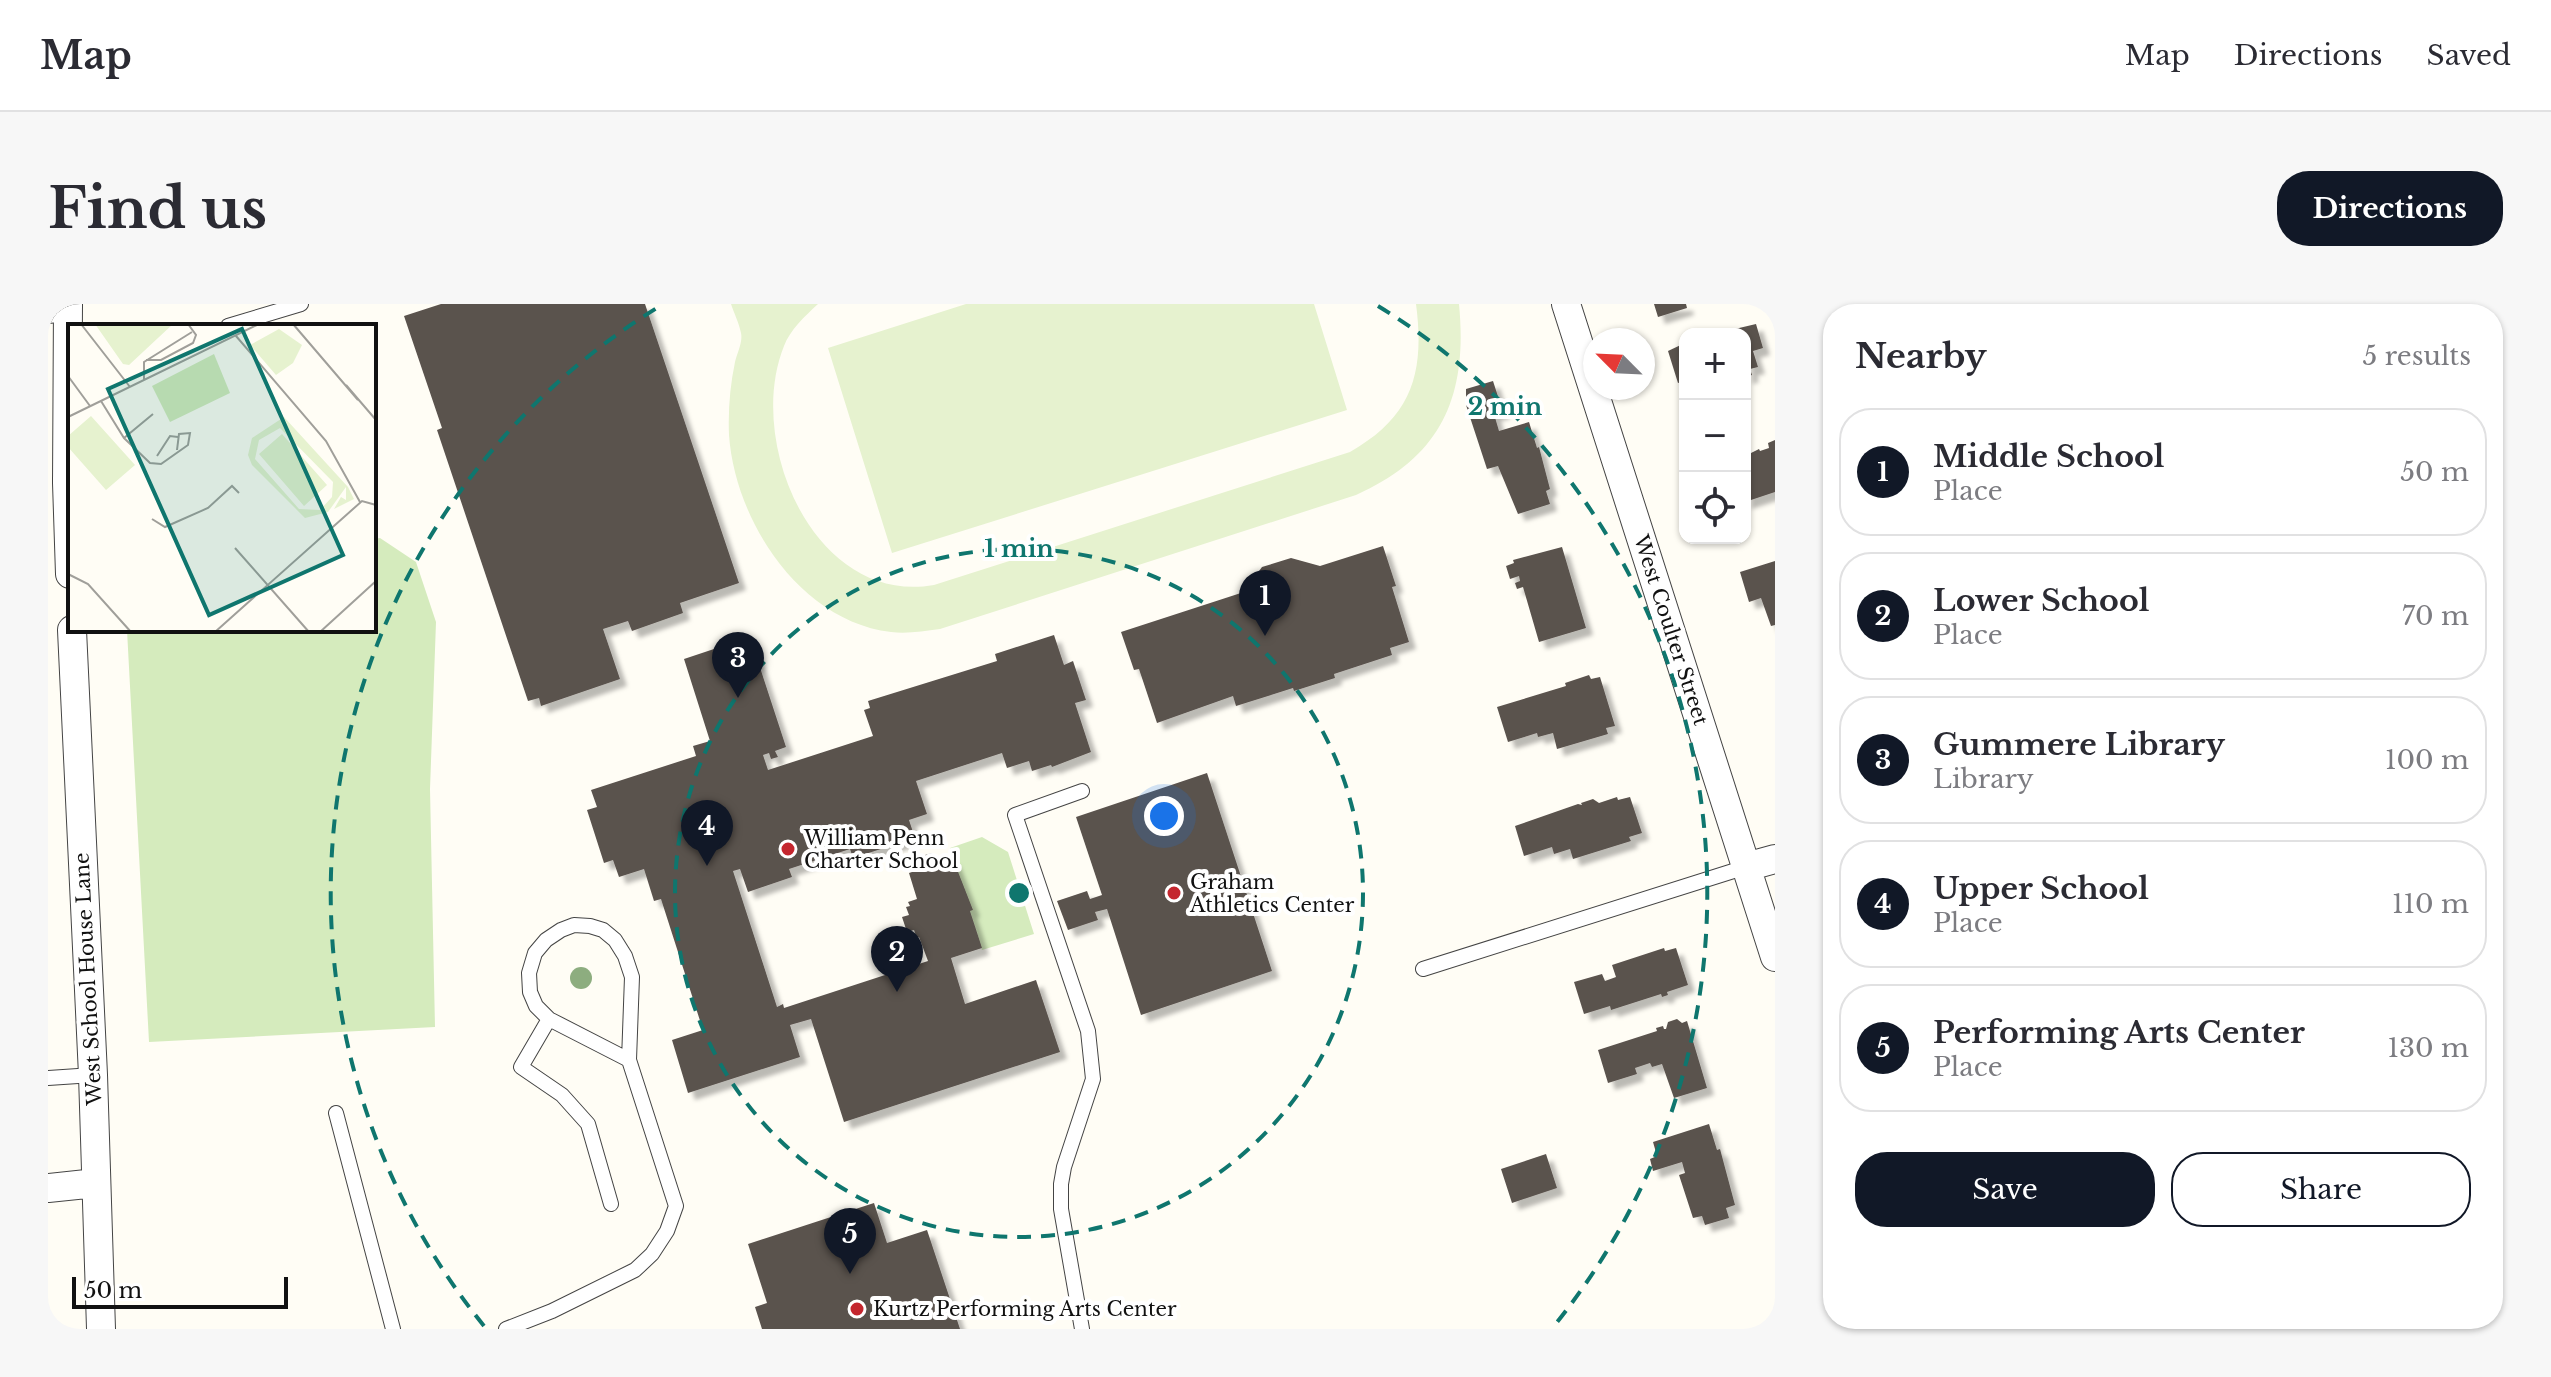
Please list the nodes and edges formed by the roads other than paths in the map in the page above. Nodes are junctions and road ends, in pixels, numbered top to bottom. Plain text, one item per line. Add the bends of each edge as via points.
1 (301, 304) edge
2 (1566, 304) edge
3 (61, 311) edge
4 (235, 324) edge
5 (68, 356) edge
6 (72, 632) edge
7 (1082, 791) dead end
8 (1775, 859) edge
9 (1746, 867) junction
10 (1775, 957) edge
11 (1423, 969) dead end
12 (549, 1019) junction
13 (629, 1060) junction
14 (93, 1075) junction
15 (48, 1078) edge
16 (336, 1113) dead end
17 (96, 1183) junction
18 (48, 1188) edge
19 (611, 1204) dead end
20 (101, 1329) edge
21 (393, 1329) edge
22 (506, 1329) edge
23 (1082, 1329) edge

1 - 4 lane
2 - 9 street, West Coulter Street
3 - 5 street
6 - 14 street, West School House Lane
7 - 23 lane via 1015,815 1088,1031 1093,1079 1061,1184
8 - 9 street
9 - 10 street, West Coulter Street
9 - 11 lane
12 - 13 lane
12 - 13 lane via 530,992 535,953 546,940 574,925 603,930 625,956 632,977
12 - 19 lane via 521,1067 562,1095 588,1124
13 - 22 lane via 676,1206 667,1231 635,1270
14 - 15 lane
14 - 17 street, West School House Lane
16 - 21 lane
17 - 18 street
17 - 20 street, West School House Lane

